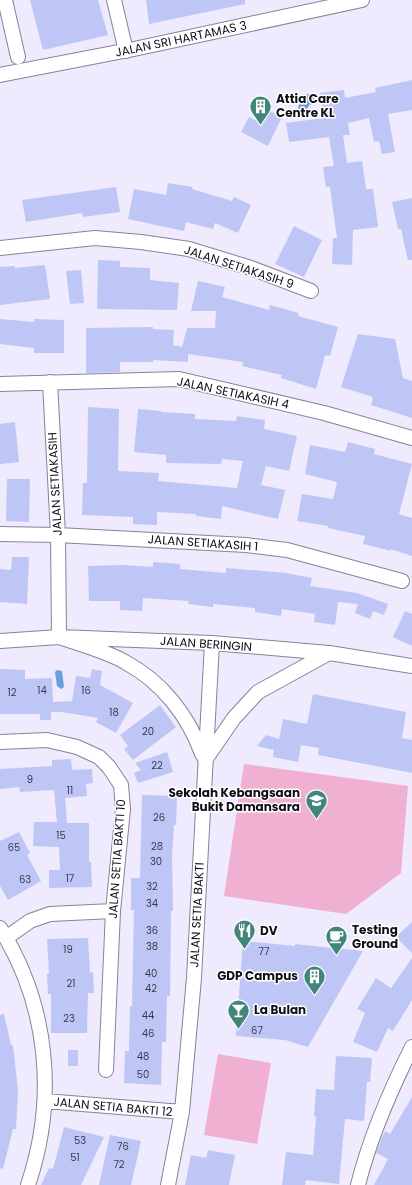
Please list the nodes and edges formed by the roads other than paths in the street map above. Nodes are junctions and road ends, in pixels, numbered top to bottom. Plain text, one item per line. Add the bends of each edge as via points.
1 (5, 0) edge
2 (114, 0) edge
3 (362, 0) edge
4 (130, 50) junction
5 (18, 58) dead end
6 (0, 75) edge
7 (0, 248) edge
8 (311, 291) dead end
9 (50, 382) junction
10 (0, 384) edge
11 (412, 438) edge
12 (0, 534) edge
13 (58, 535) junction
14 (402, 581) dead end
15 (58, 637) junction
16 (0, 641) edge
17 (212, 643) junction
18 (329, 653) junction
19 (412, 666) edge
20 (0, 742) edge
21 (205, 760) junction
22 (113, 911) junction
23 (3, 933) edge
24 (412, 1047) edge
25 (106, 1070) dead end
26 (45, 1101) junction
27 (182, 1112) junction
28 (28, 1185) edge
29 (168, 1185) edge
30 (358, 1185) edge

1 - 5 street
2 - 4 street
3 - 4 street, JALAN SRI HARTAMAS 3
4 - 6 street, JALAN SRI HARTAMAS 3
7 - 8 street, JALAN SETIAKASIH 9 via 95,238 140,242 189,249 251,268
9 - 10 street
9 - 11 street, JALAN SETIAKASIH 4 via 179,379 324,413
9 - 13 street, JALAN SETIAKASIH
12 - 13 street, JALAN SETIAKASIH 1
13 - 14 street, JALAN SETIAKASIH 1 via 246,545 287,550
13 - 15 street, JALAN SETIAKASIH
15 - 16 street, JALAN BERINGIN
15 - 17 street, JALAN BERINGIN
15 - 21 street via 124,661 154,682 176,704 195,734
17 - 18 street, JALAN BERINGIN
17 - 21 street, JALAN SETIA BAKTI
18 - 19 street, JALAN BERINGIN
18 - 21 street via 258,692 234,718
20 - 22 street, JALAN SETIA BAKTI 10 via 47,740 77,747 99,757 117,777 123,797 123,809
21 - 27 street, JALAN SETIA BAKTI via 194,978
22 - 23 street via 50,914
22 - 25 street, JALAN SETIA BAKTI 10
23 - 26 street via 23,972 35,1008 43,1051
24 - 30 street via 394,1084
26 - 27 street, JALAN SETIA BAKTI 12
26 - 28 street via 42,1132
27 - 29 street, JALAN SETIA BAKTI

